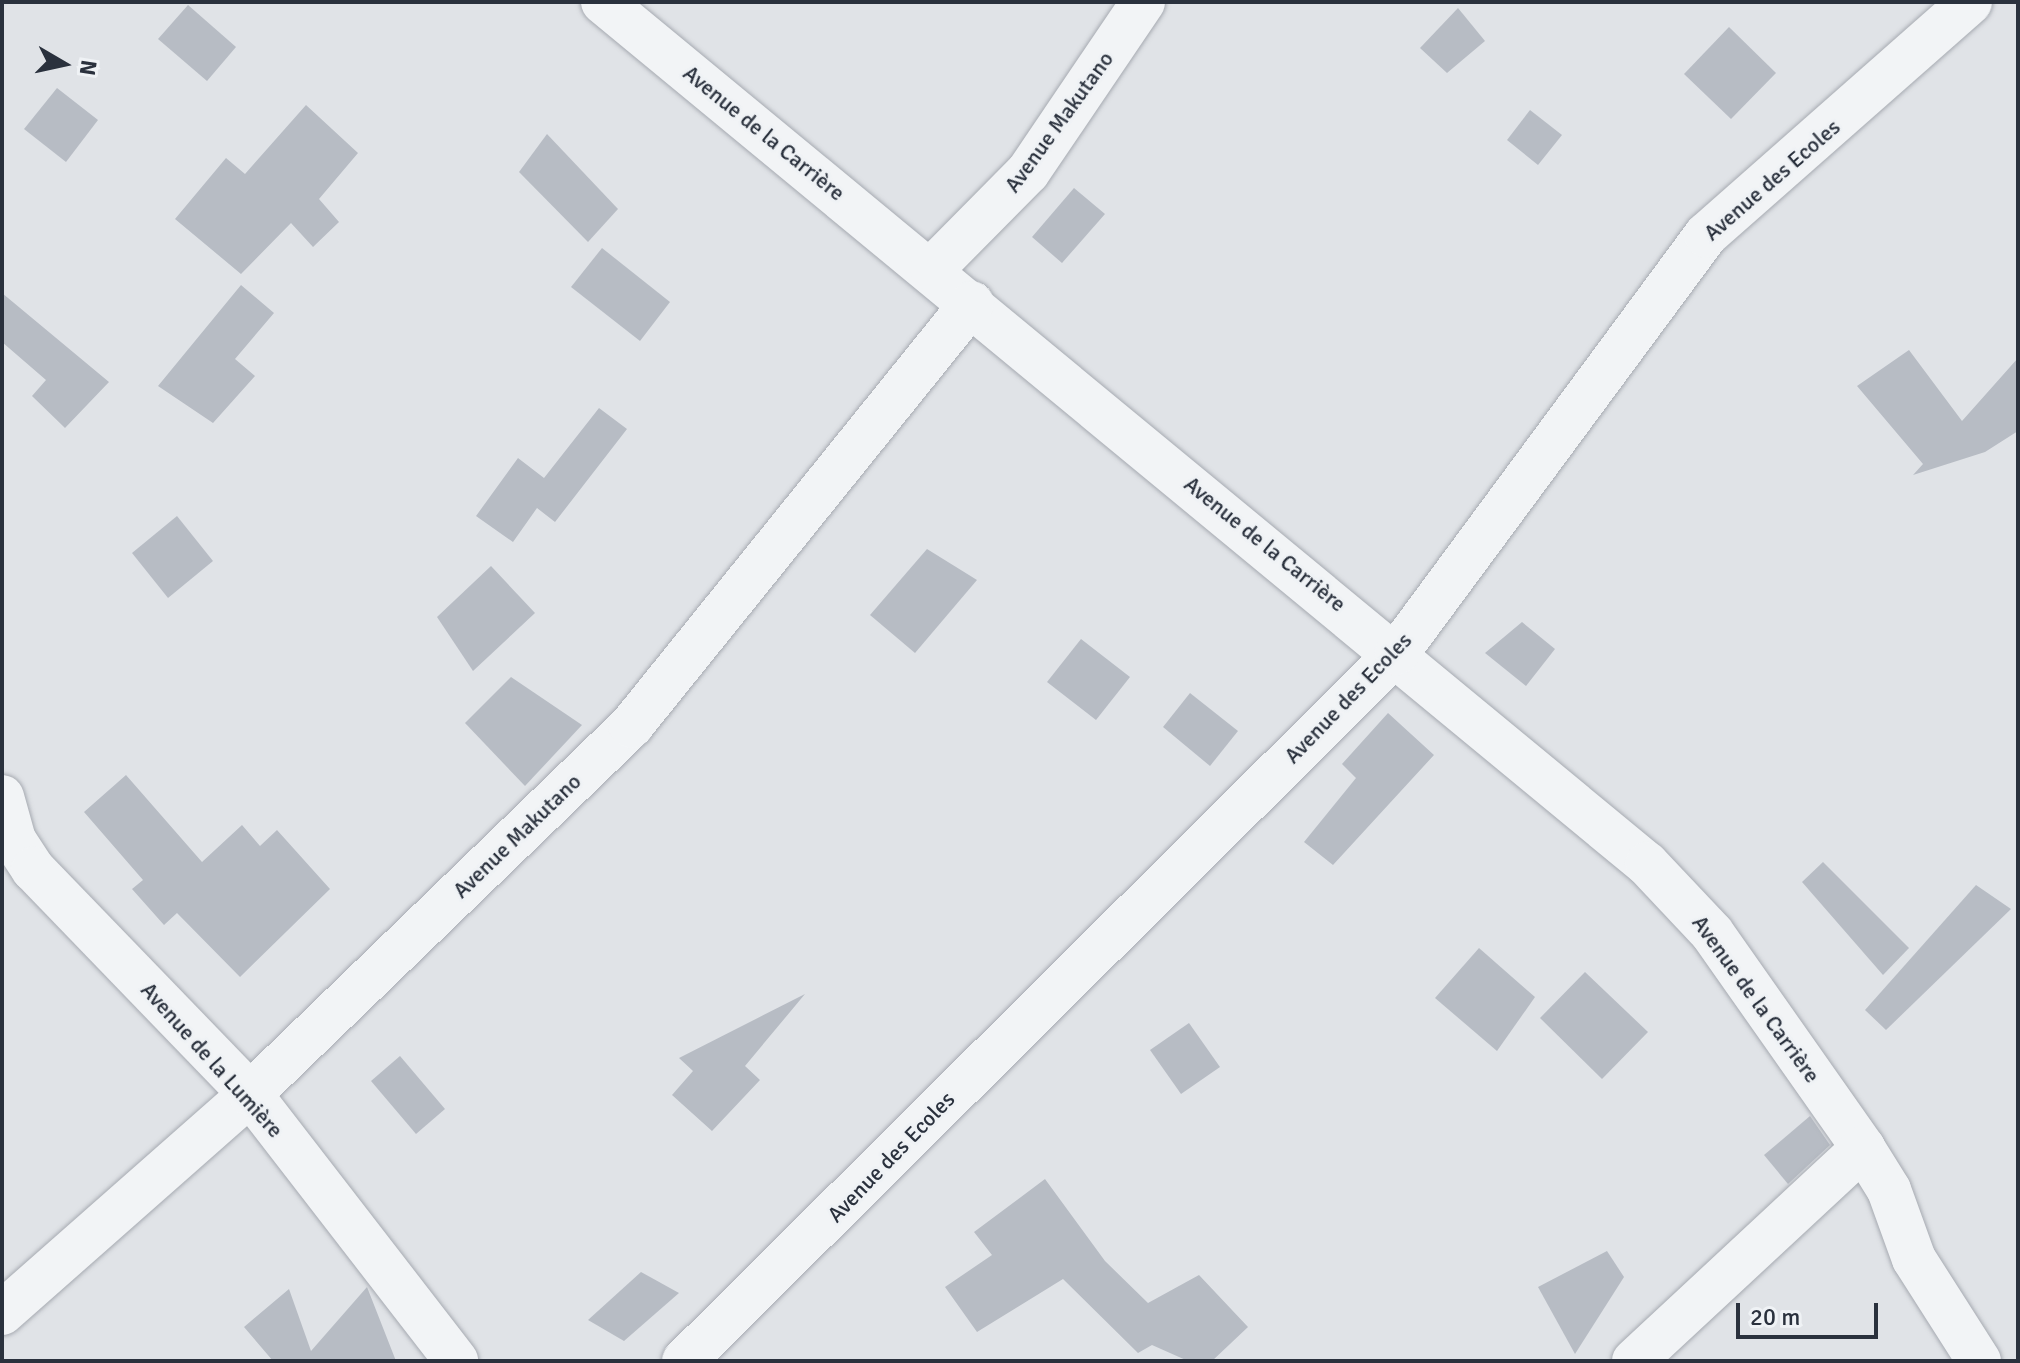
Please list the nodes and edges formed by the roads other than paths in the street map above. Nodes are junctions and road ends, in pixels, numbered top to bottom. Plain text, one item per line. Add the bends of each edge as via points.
1 (603, 2) edge
2 (1143, 2) edge
3 (1970, 2) edge
4 (932, 269) junction
5 (972, 303) junction
6 (1397, 653) junction
7 (2, 797) edge
8 (250, 1094) junction
9 (1863, 1148) junction
10 (2, 1313) edge
11 (456, 1361) edge
12 (684, 1361) edge
13 (1634, 1361) edge
14 (1979, 1361) edge

1 - 4 street, Avenue de la Carrière
2 - 4 street, Avenue Makutano via 1028,172
3 - 6 street, Avenue des Ecoles via 1706,235
4 - 5 street, Avenue de la Carrière
5 - 6 street, Avenue de la Carrière
5 - 8 street, Avenue Makutano via 631,726
6 - 9 street, Avenue de la Carrière via 1647,864 1712,933
6 - 12 street, Avenue des Ecoles
7 - 8 street, Avenue de la Lumière via 14,840 33,869
8 - 10 street, Avenue Makutano
8 - 11 street, Avenue de la Lumière
9 - 13 street
9 - 14 street, Avenue de la Carrière via 1889,1190 1914,1259

